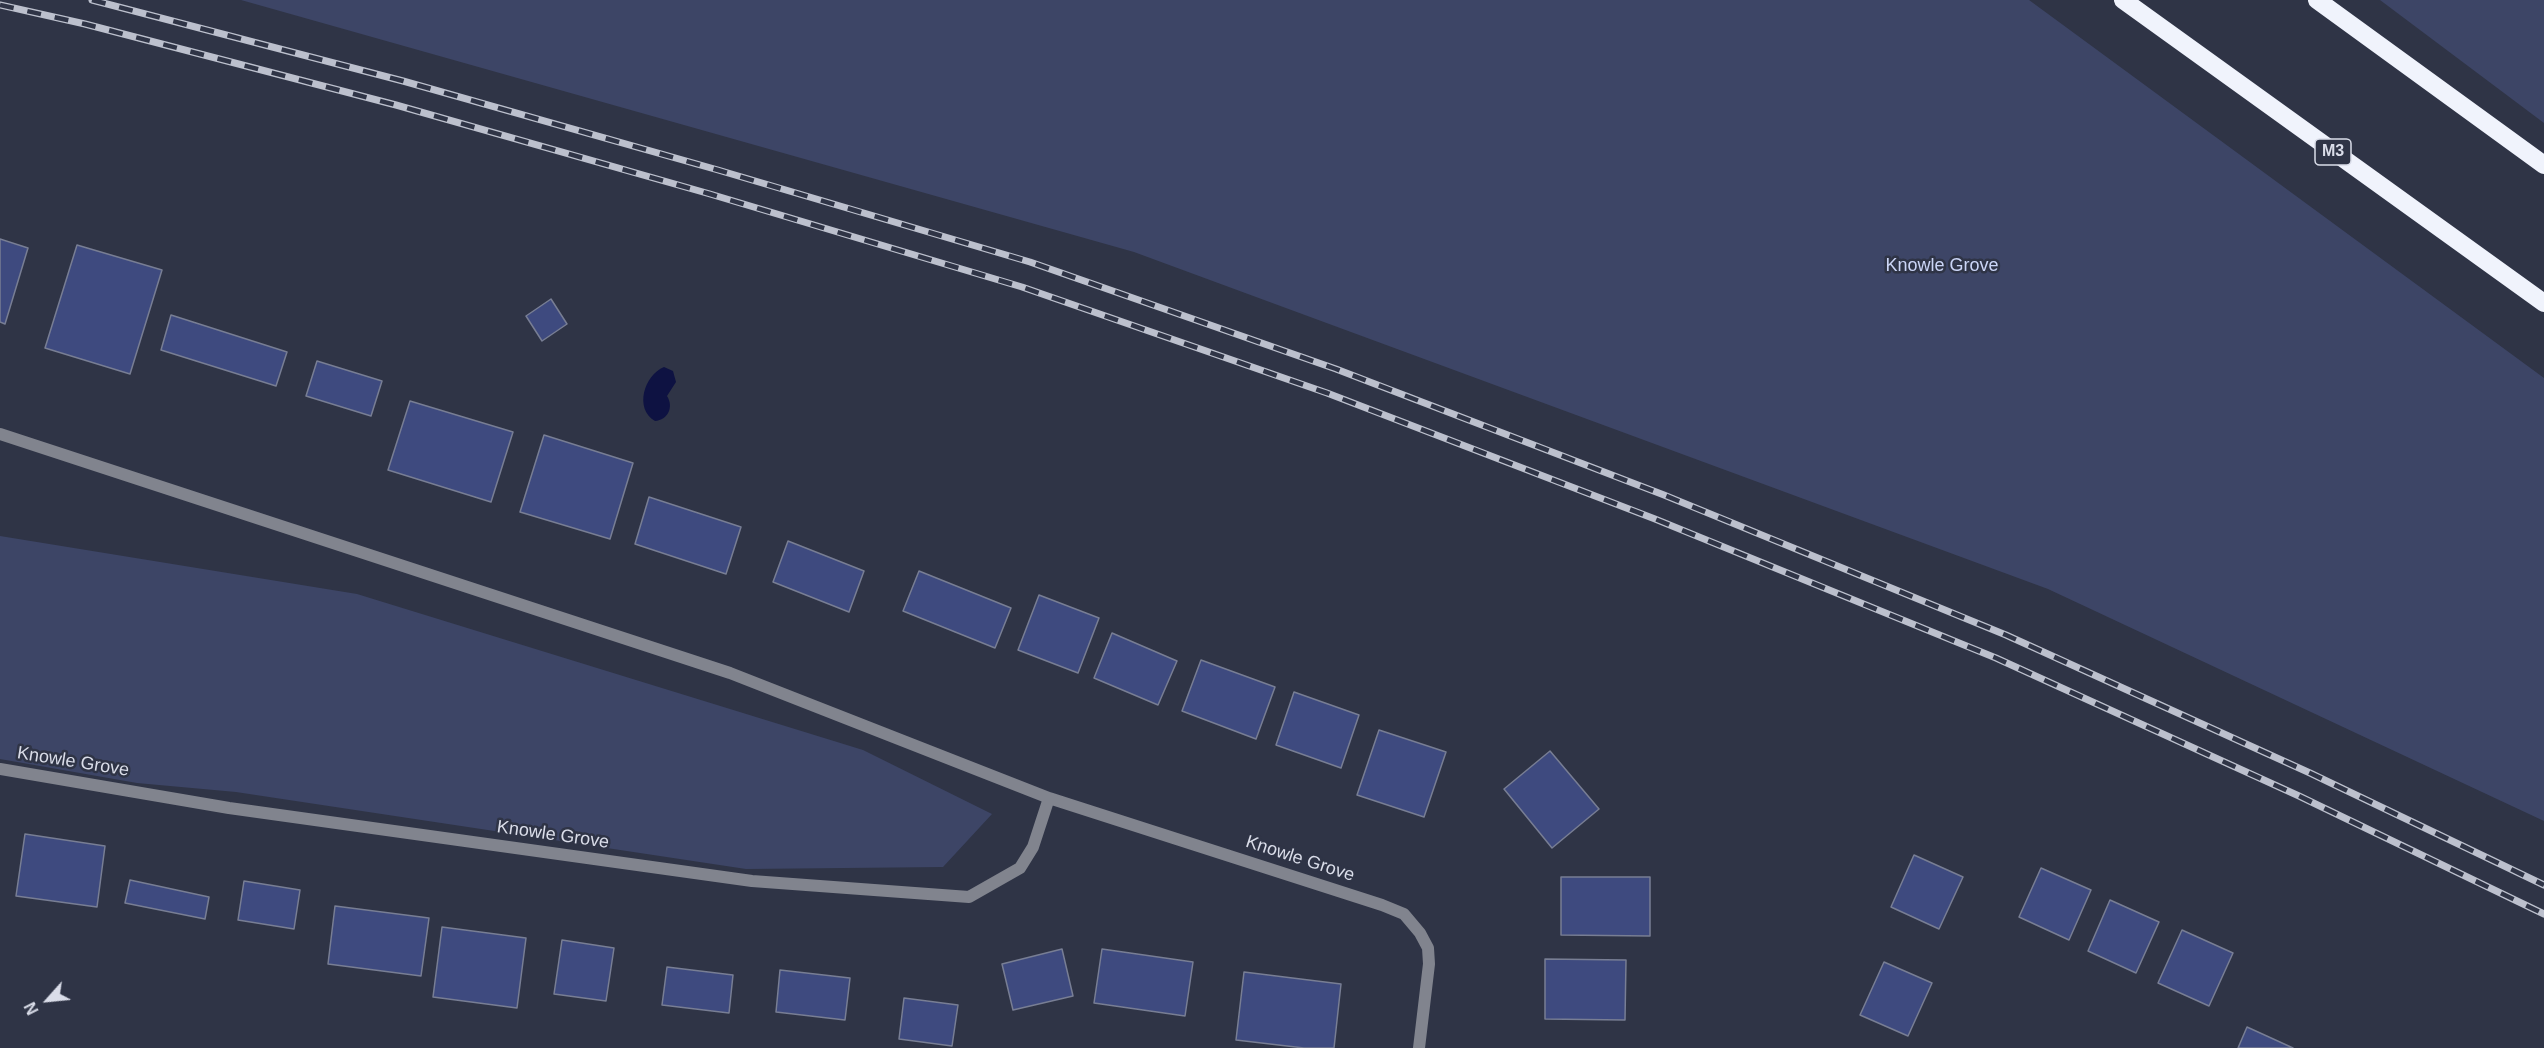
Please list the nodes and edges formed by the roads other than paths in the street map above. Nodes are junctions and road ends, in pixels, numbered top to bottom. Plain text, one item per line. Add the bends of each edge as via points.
1 (2122, 0) edge
2 (2317, 0) edge
3 (2544, 165) edge
4 (2544, 303) edge
5 (0, 434) edge
6 (0, 769) edge
7 (1048, 798) junction
8 (1419, 1048) edge

1 - 4 highway, M3
2 - 3 highway
5 - 7 street, Knowle Grove via 730,673
6 - 7 street, Knowle Grove via 229,808 752,881 969,897 1020,868 1033,847
7 - 8 street, Knowle Grove via 1404,914 1428,948

